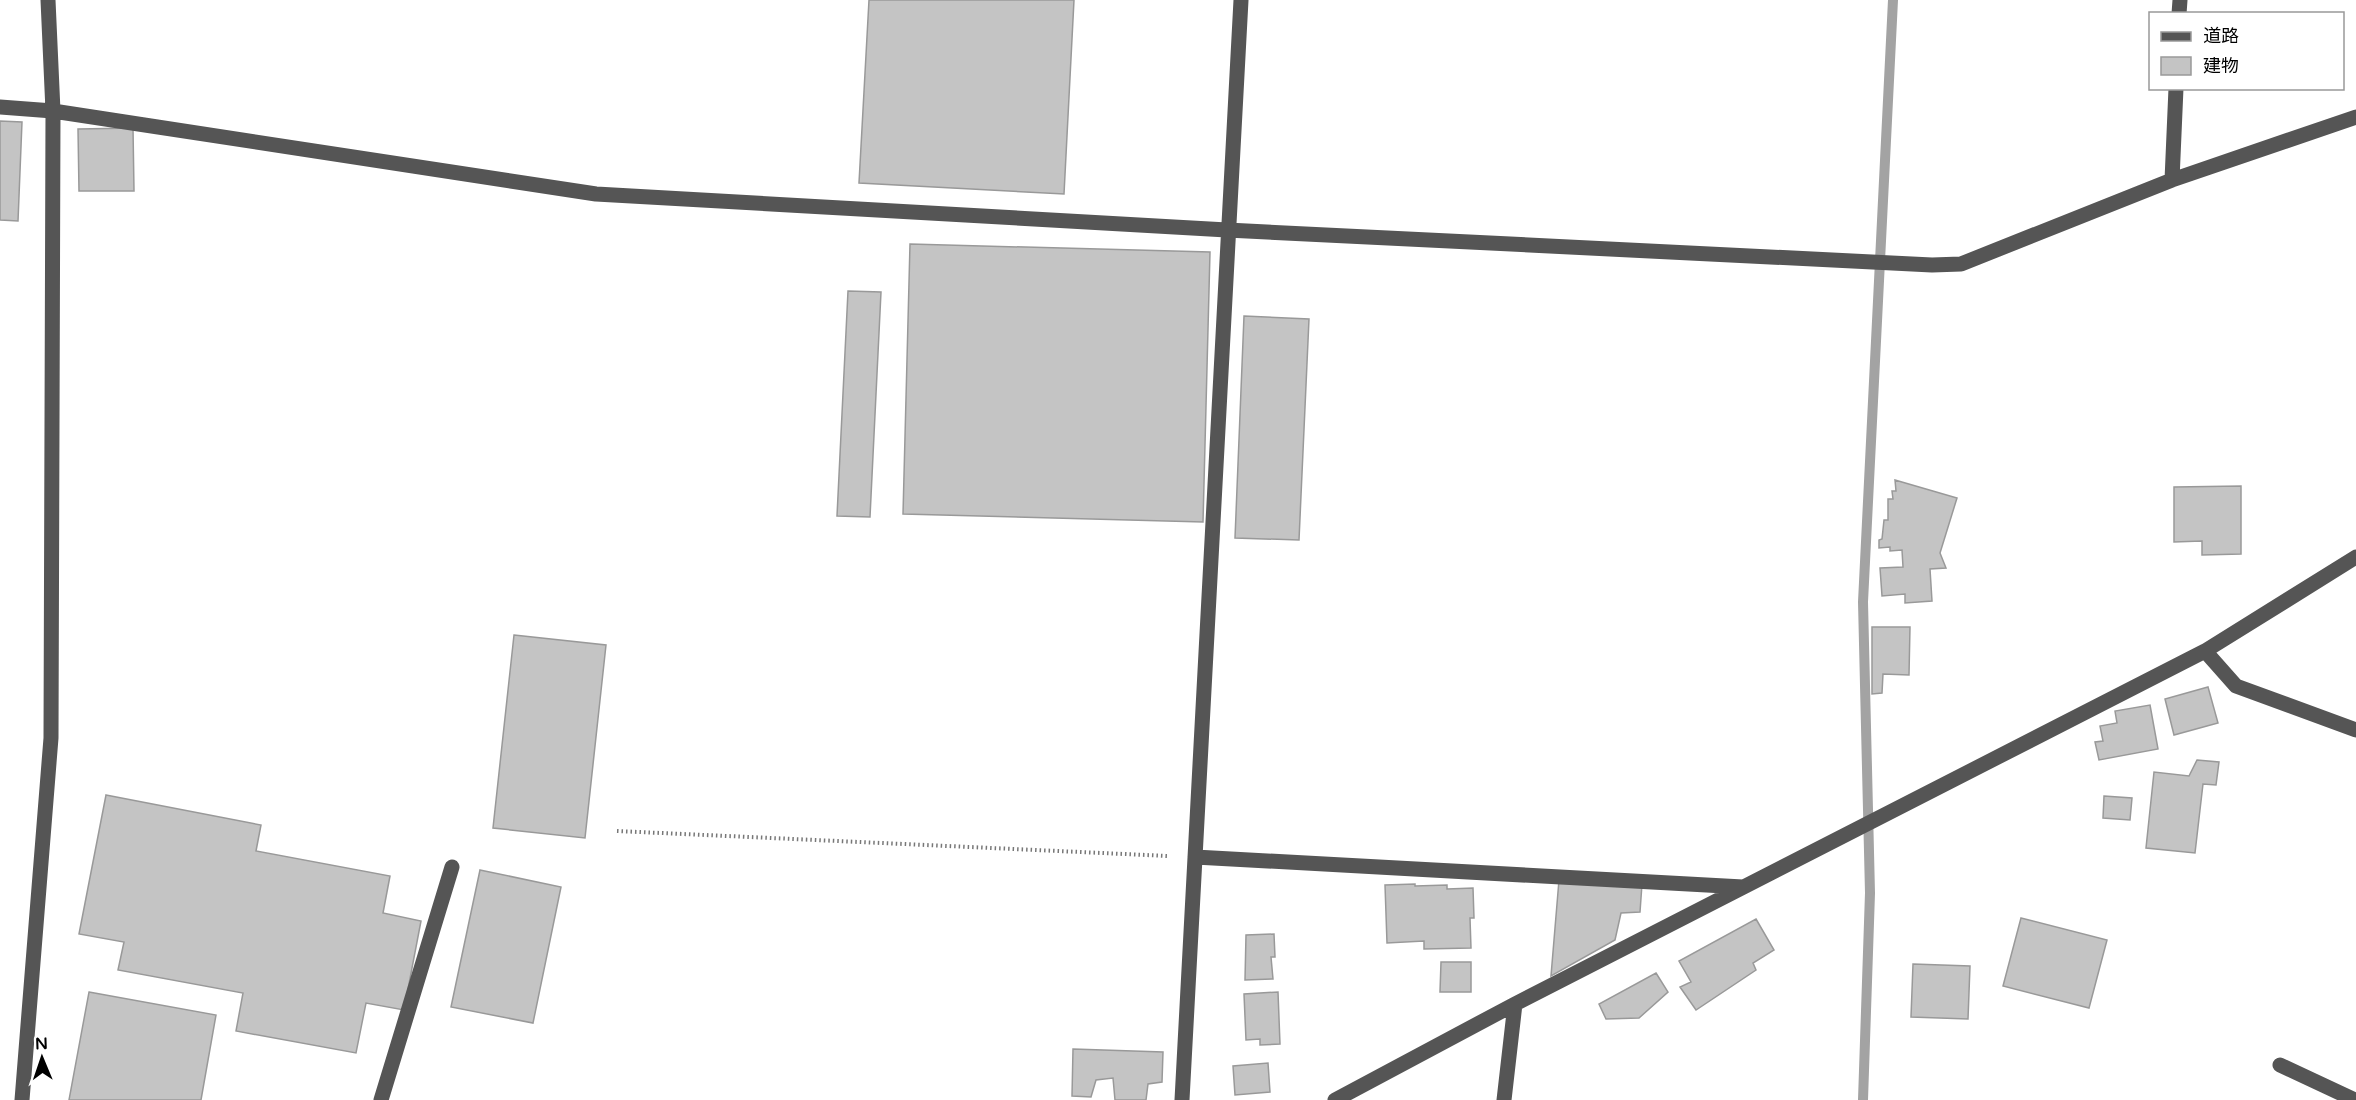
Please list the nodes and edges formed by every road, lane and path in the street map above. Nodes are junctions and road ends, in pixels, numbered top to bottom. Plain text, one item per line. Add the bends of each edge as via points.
1 (48, 0) edge
2 (1241, 0) edge
3 (2176, 90) edge
4 (0, 107) edge
5 (53, 111) junction
6 (2356, 117) edge
7 (2172, 180) junction
8 (1227, 230) junction
9 (2356, 557) edge
10 (2205, 651) junction
11 (2356, 729) edge
12 (617, 831) dead end
13 (1195, 857) junction
14 (452, 867) dead end
15 (1743, 887) junction
16 (1515, 1004) junction
17 (2280, 1065) dead end
18 (22, 1100) edge
19 (381, 1100) edge
20 (1182, 1100) edge
21 (1335, 1100) edge
22 (1504, 1100) edge
23 (2355, 1100) edge

1 - 5 street
2 - 8 street
3 - 7 street
4 - 5 street
5 - 8 street via 596,194
5 - 18 street via 51,738
6 - 7 street
7 - 8 street via 1961,264
8 - 13 street
9 - 10 street
10 - 11 street via 2236,686
10 - 15 street
12 - 13 path
13 - 15 street
13 - 20 street
14 - 19 street
15 - 16 street
16 - 21 street
16 - 22 street
17 - 23 street

